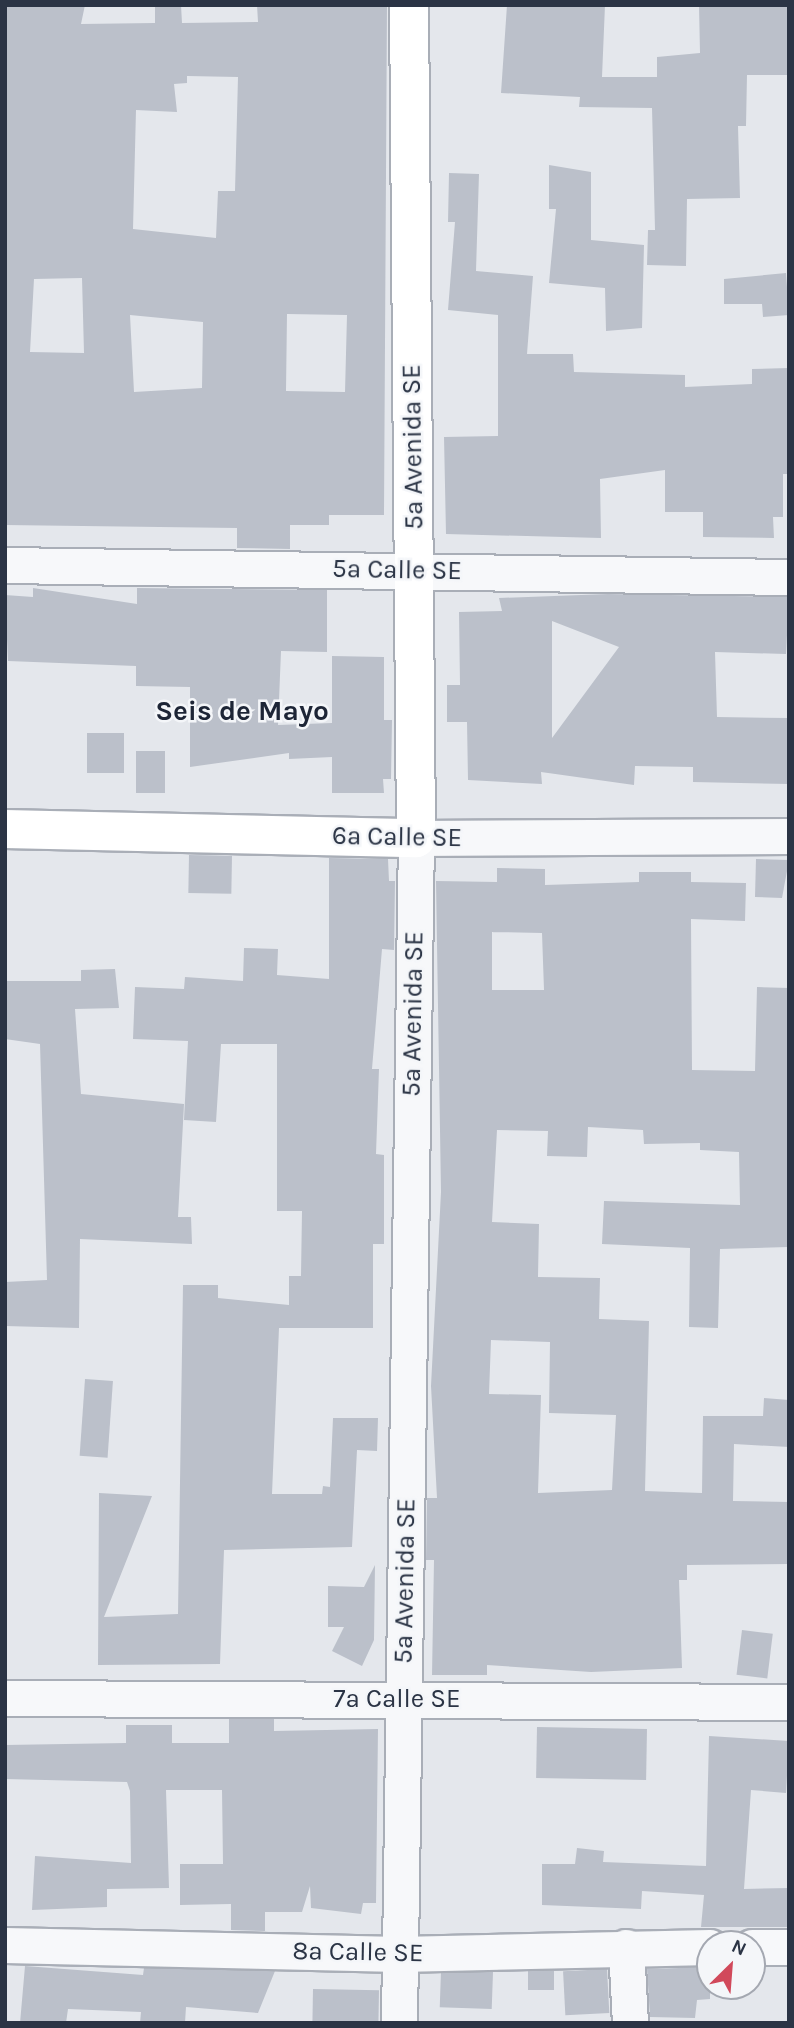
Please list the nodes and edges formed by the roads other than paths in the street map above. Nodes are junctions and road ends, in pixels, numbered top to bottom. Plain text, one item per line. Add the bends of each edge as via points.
1 (409, 5) edge
2 (5, 565) edge
3 (414, 570) junction
4 (789, 577) edge
5 (5, 829) edge
6 (789, 836) edge
7 (416, 838) junction
8 (5, 1698) edge
9 (403, 1699) junction
10 (789, 1702) edge
11 (5, 1945) edge
12 (626, 1947) junction
13 (696, 1947) edge
14 (766, 1947) edge
15 (789, 1947) edge
16 (399, 1954) junction
17 (399, 2023) edge
18 (630, 2023) edge

1 - 3 street, 5a Avenida SE
2 - 3 street, 5a Calle SE
3 - 4 street, 5a Calle SE
3 - 7 street, 5a Avenida SE
5 - 7 street, 6a Calle SE
6 - 7 street, 6a Calle SE
7 - 9 street, 5a Avenida SE
8 - 9 street, 7a Calle SE
9 - 10 street, 7a Calle SE
9 - 16 street, 5a Avenida SE
11 - 16 street, 8a Calle SE
12 - 13 street, 8a Calle SE
12 - 16 street, 8a Calle SE
12 - 18 street
14 - 15 street
16 - 17 street, 5a Avenida SE

